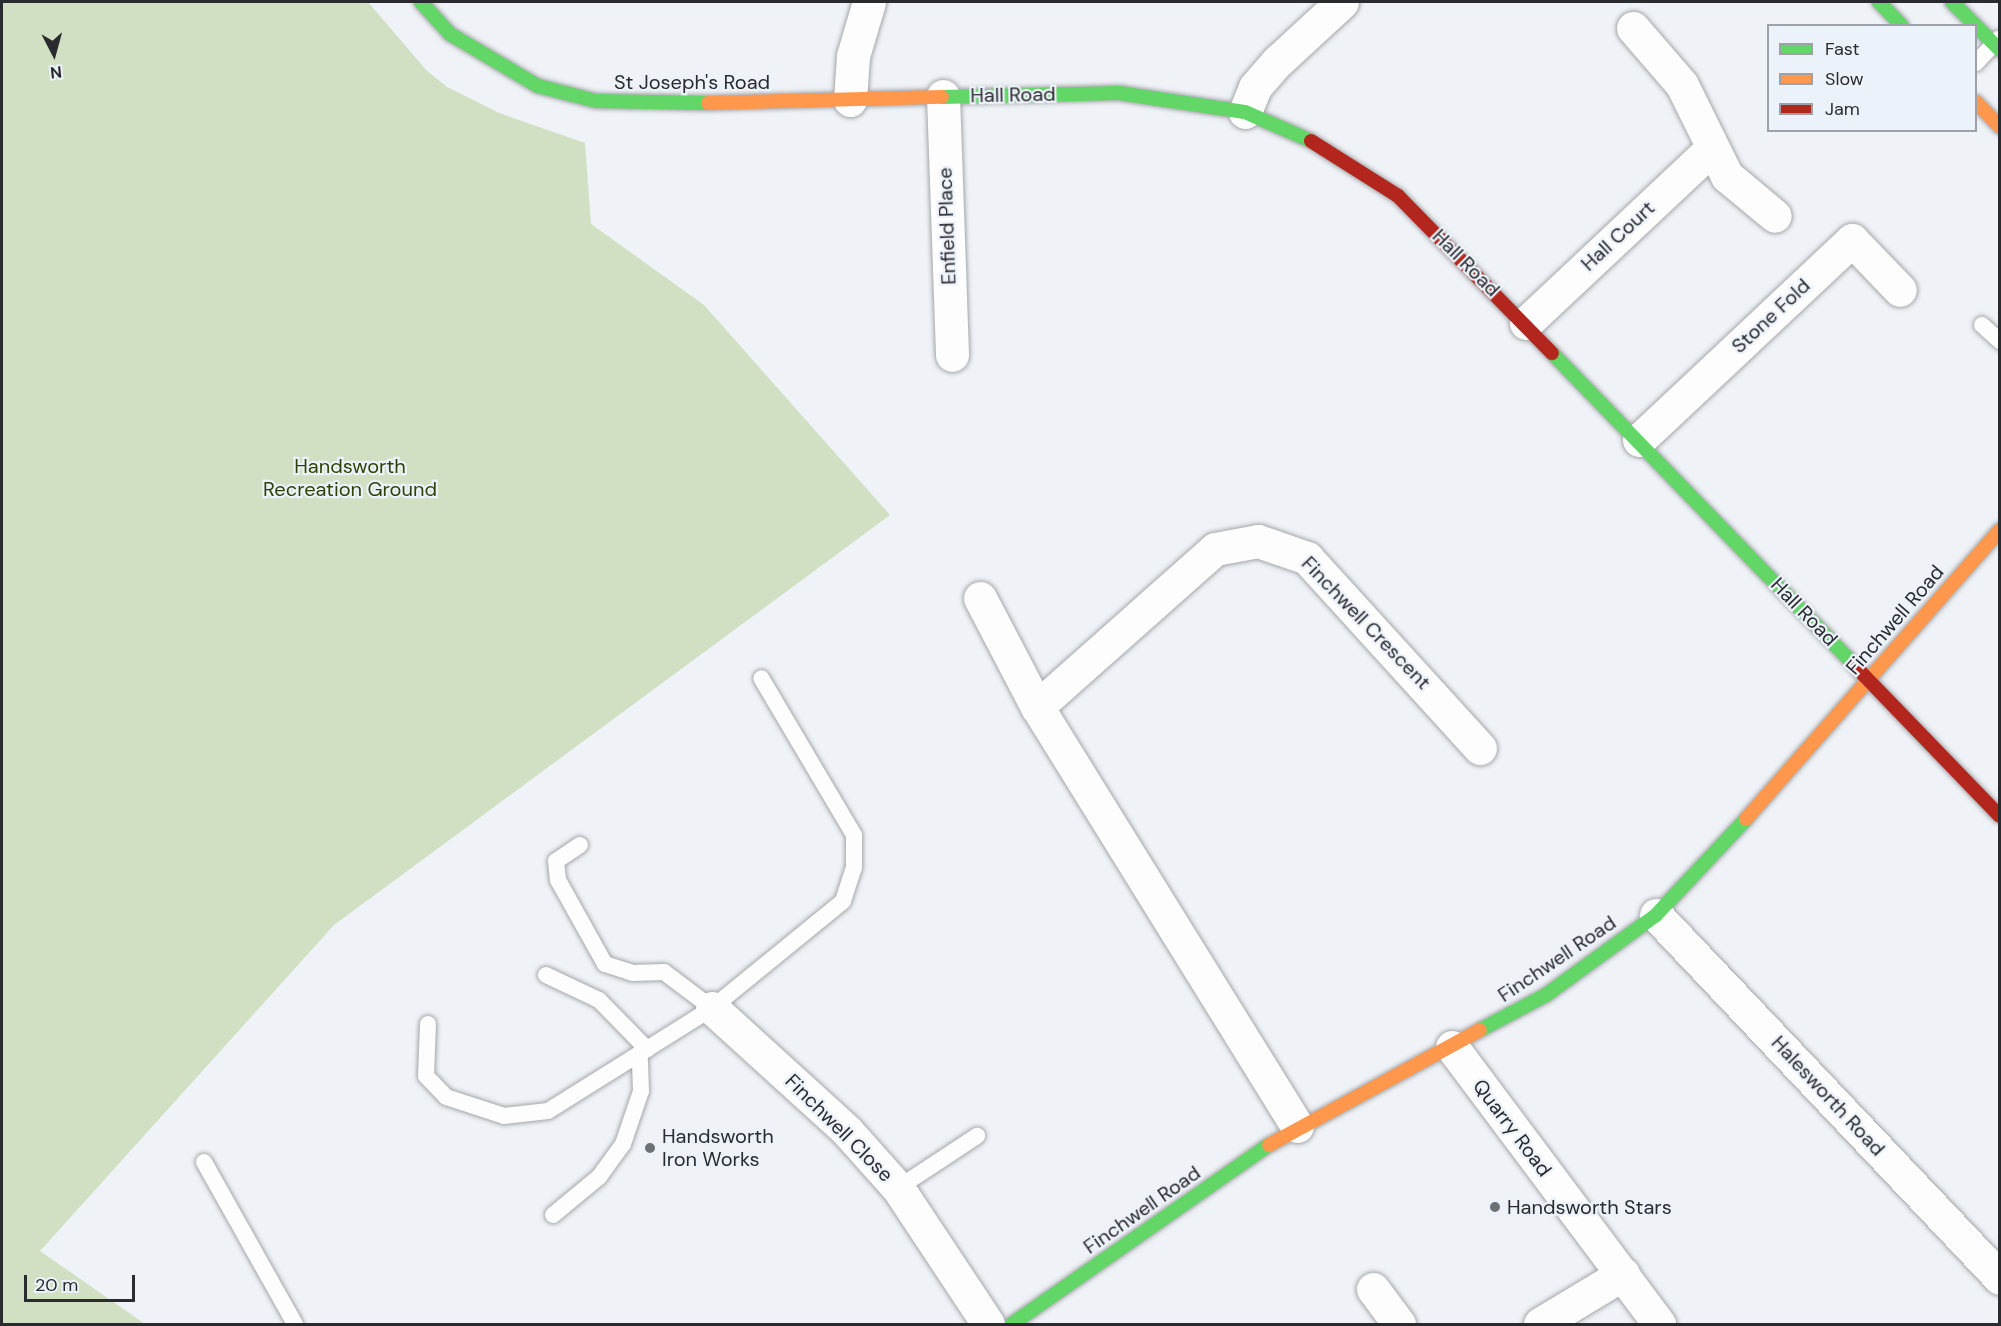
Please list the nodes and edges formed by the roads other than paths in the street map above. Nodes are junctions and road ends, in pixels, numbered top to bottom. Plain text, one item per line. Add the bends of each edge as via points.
1 (421, 2) edge
2 (869, 2) edge
3 (1342, 2) edge
4 (1879, 2) edge
5 (1952, 2) edge
6 (1900, 24) edge
7 (1976, 24) edge
8 (1977, 25) edge
9 (1633, 28) dead end
10 (1998, 44) edge
11 (1977, 62) edge
12 (943, 96) junction
13 (850, 100) junction
14 (1977, 103) edge
15 (1245, 112) junction
16 (2000, 127) edge
17 (1711, 149) junction
18 (1775, 216) dead end
19 (1900, 290) dead end
20 (1526, 323) junction
21 (1982, 325) dead end
22 (2000, 341) edge
23 (952, 355) dead end
24 (1639, 440) junction
25 (2000, 530) edge
26 (980, 598) dead end
27 (761, 678) dead end
28 (1869, 680) junction
29 (1037, 707) junction
30 (1480, 748) dead end
31 (2000, 816) edge
32 (580, 845) dead end
33 (1656, 915) junction
34 (546, 975) dead end
35 (712, 1008) junction
36 (428, 1024) dead end
37 (1452, 1047) junction
38 (643, 1051) junction
39 (1298, 1126) junction
40 (977, 1136) dead end
41 (204, 1162) dead end
42 (898, 1188) junction
43 (553, 1215) dead end
44 (1623, 1274) junction
45 (2000, 1278) edge
46 (1373, 1289) dead end
47 (295, 1324) edge
48 (988, 1324) edge
49 (1012, 1324) edge
50 (1399, 1324) edge
51 (1540, 1324) edge
52 (1659, 1324) edge

1 - 13 street, St Joseph's Road via 450,34 493,63 538,86 596,101
2 - 13 street via 853,56
3 - 15 street via 1255,87
4 - 6 street
5 - 7 street
8 - 10 street
9 - 17 street via 1682,86
10 - 11 lane
12 - 13 street, Hall Road
12 - 15 street, Hall Road via 1119,93
12 - 23 street, Enfield Place
14 - 16 street
15 - 20 street, Hall Road via 1333,151 1398,196
17 - 18 street via 1727,176
17 - 20 street, Hall Court
19 - 24 street, Stone Fold via 1852,240
20 - 24 street, Hall Road
21 - 22 lane
24 - 28 street, Hall Road
25 - 28 street, Finchwell Road
26 - 29 street
27 - 35 lane via 854,835 854,868 843,901
28 - 31 street, Hall Road
28 - 33 street, Finchwell Road
29 - 30 street, Finchwell Crescent via 1215,549 1258,541 1307,558 1468,729
29 - 39 street
32 - 35 lane via 556,861 558,880 605,964 633,973 664,972
33 - 37 street, Finchwell Road via 1546,995
33 - 45 street, Halesworth Road
34 - 38 lane via 599,1000
35 - 38 lane
35 - 42 street, Finchwell Close via 847,1131
36 - 38 lane via 426,1076 446,1097 504,1116 548,1111
37 - 39 street, Finchwell Road
37 - 44 street, Quarry Road
38 - 43 lane via 641,1091 623,1144 599,1177
39 - 49 street, Finchwell Road
40 - 42 lane
41 - 47 lane
42 - 48 street, Finchwell Close
44 - 51 street
44 - 52 street, Quarry Road
46 - 50 street

